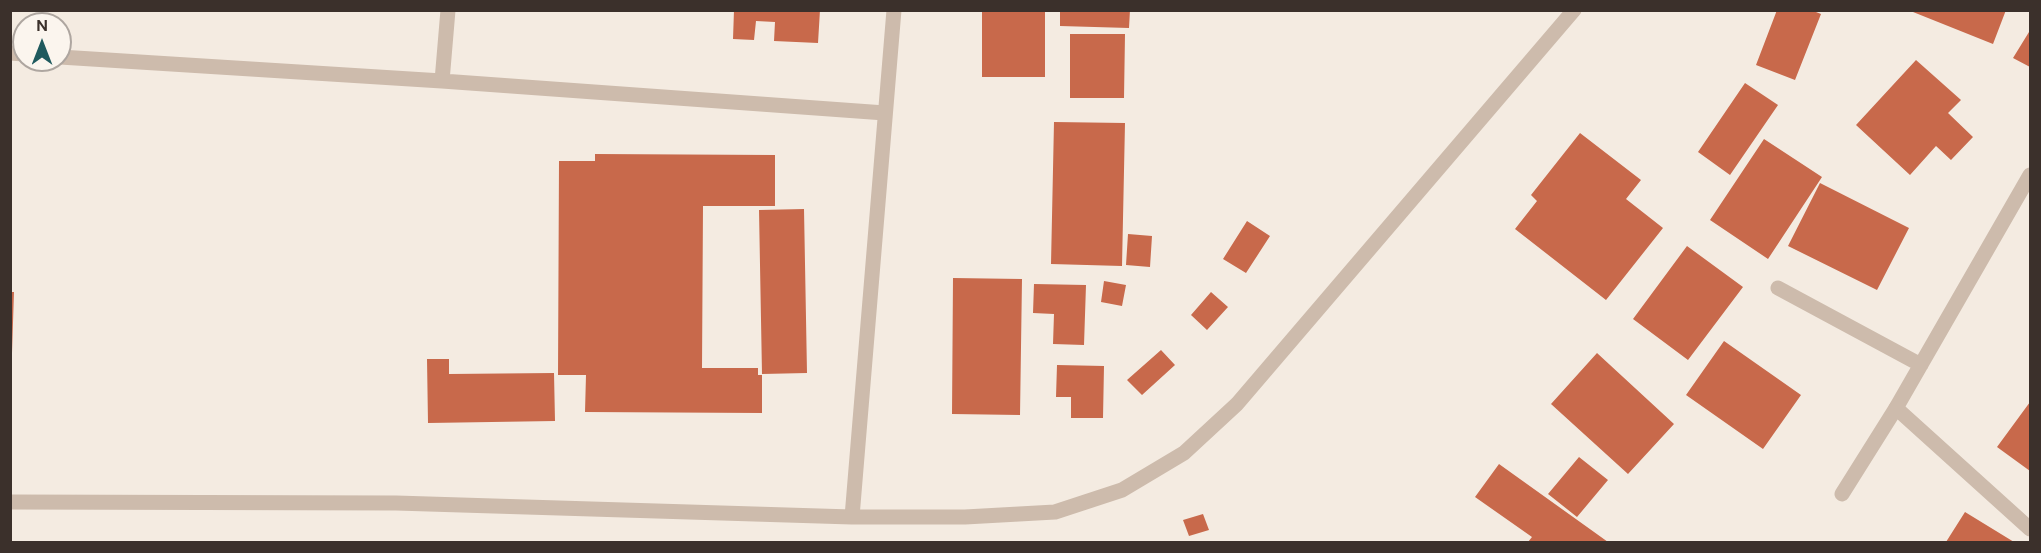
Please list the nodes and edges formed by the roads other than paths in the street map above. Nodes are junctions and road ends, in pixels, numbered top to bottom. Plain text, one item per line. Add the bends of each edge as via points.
1 (448, 10) edge
2 (894, 10) edge
3 (1574, 10) edge
4 (72, 58) edge
5 (442, 81) junction
6 (885, 114) junction
7 (2030, 177) edge
8 (1779, 288) dead end
9 (1921, 365) junction
10 (1896, 408) junction
11 (1842, 494) dead end
12 (10, 502) edge
13 (852, 517) junction
14 (2031, 529) edge

1 - 5 street
2 - 6 street
3 - 13 street via 1237,404 1184,453 1122,490 1055,512
4 - 5 street
5 - 6 street
6 - 13 street
7 - 9 street
8 - 9 street
9 - 10 street
10 - 11 street
10 - 14 street
12 - 13 street via 396,502

